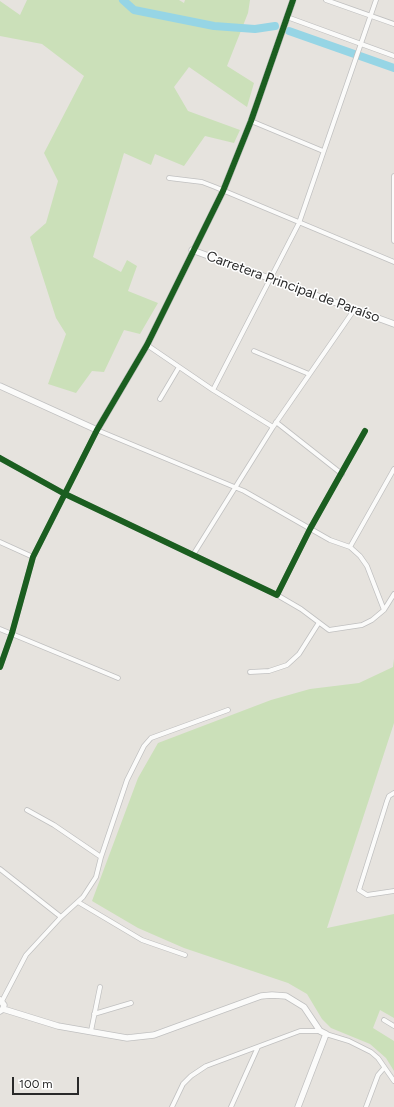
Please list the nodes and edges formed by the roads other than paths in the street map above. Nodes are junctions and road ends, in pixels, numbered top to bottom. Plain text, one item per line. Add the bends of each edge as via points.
1 (293, 0) edge
2 (326, 0) edge
3 (376, 0) edge
4 (371, 15) junction
5 (288, 17) junction
6 (394, 24) edge
7 (362, 44) junction
8 (394, 56) edge
9 (251, 121) junction
10 (323, 151) junction
11 (394, 176) edge
12 (169, 178) dead end
13 (223, 191) junction
14 (300, 222) junction
15 (394, 241) edge
16 (192, 250) junction
17 (394, 262) edge
18 (271, 280) junction
19 (354, 310) junction
20 (394, 324) edge
21 (147, 345) junction
22 (254, 352) dead end
23 (179, 367) junction
24 (309, 374) junction
25 (0, 386) edge
26 (214, 390) junction
27 (160, 399) dead end
28 (276, 422) junction
29 (273, 427) junction
30 (97, 430) junction
31 (365, 431) dead end
32 (0, 459) edge
33 (394, 469) edge
34 (342, 474) junction
35 (235, 488) junction
36 (64, 493) junction
37 (310, 529) junction
38 (0, 542) edge
39 (350, 547) junction
40 (193, 555) junction
41 (33, 557) junction
42 (394, 594) edge
43 (277, 596) junction
44 (384, 610) junction
45 (318, 624) junction
46 (0, 629) edge
47 (12, 633) junction
48 (0, 667) edge
49 (250, 672) dead end
50 (118, 678) dead end
51 (228, 710) dead end
52 (394, 793) edge
53 (27, 810) dead end
54 (101, 857) junction
55 (0, 869) edge
56 (394, 891) edge
57 (78, 902) junction
58 (61, 918) junction
59 (185, 955) dead end
60 (100, 987) dead end
61 (1, 1001) edge
62 (131, 1003) dead end
63 (2, 1010) edge
64 (94, 1014) junction
65 (384, 1020) dead end
66 (394, 1026) edge
67 (91, 1031) junction
68 (320, 1031) junction
69 (326, 1034) junction
70 (258, 1047) junction
71 (384, 1068) junction
72 (394, 1081) edge
73 (172, 1107) edge
74 (231, 1107) edge
75 (298, 1107) edge
76 (366, 1107) edge

1 - 5 street
2 - 4 street
3 - 4 street
4 - 6 street
4 - 7 street
5 - 7 street
5 - 9 street
7 - 8 street
7 - 10 street
9 - 10 street
9 - 13 street
10 - 14 street
11 - 15 street
12 - 13 street via 202,182
13 - 14 street
13 - 16 street
14 - 17 street
14 - 18 street
16 - 18 street, Carretera Principal de Paraíso
16 - 21 street
18 - 19 street, Carretera Principal de Paraíso
18 - 26 street
19 - 20 street, Carretera Principal de Paraíso
19 - 24 street
21 - 23 street
21 - 30 street
22 - 24 street
23 - 26 street
23 - 27 street
24 - 28 street
25 - 30 street
26 - 29 street
28 - 29 street
28 - 34 street
29 - 35 street
30 - 35 street
30 - 36 street
31 - 34 street
32 - 36 street
33 - 39 street
34 - 37 street
35 - 37 street
35 - 40 street
36 - 40 street
36 - 41 street
37 - 39 street
37 - 43 street
38 - 41 street
39 - 44 street via 367,566
40 - 43 street
41 - 47 street
42 - 44 street
43 - 45 street via 301,609
44 - 45 street via 362,625 329,630
45 - 49 street via 299,654 287,665 269,671
46 - 47 street
47 - 48 street
47 - 50 street
51 - 54 street via 151,738 144,746 127,780
52 - 56 street via 386,801 359,890 363,895
53 - 54 street
54 - 57 street via 96,877
55 - 58 street
57 - 58 street
57 - 59 street via 142,940
58 - 61 street via 26,955
60 - 64 street
61 - 63 street
62 - 64 street
63 - 67 street via 47,1023
64 - 67 street
65 - 66 street
67 - 68 street via 120,1038 154,1035 268,995 286,996 304,1007
68 - 69 street
68 - 70 street via 300,1031
69 - 71 street via 349,1041 371,1052
69 - 75 street
70 - 73 street via 206,1066 191,1076 181,1087
70 - 74 street
71 - 72 street
71 - 76 street via 378,1075

